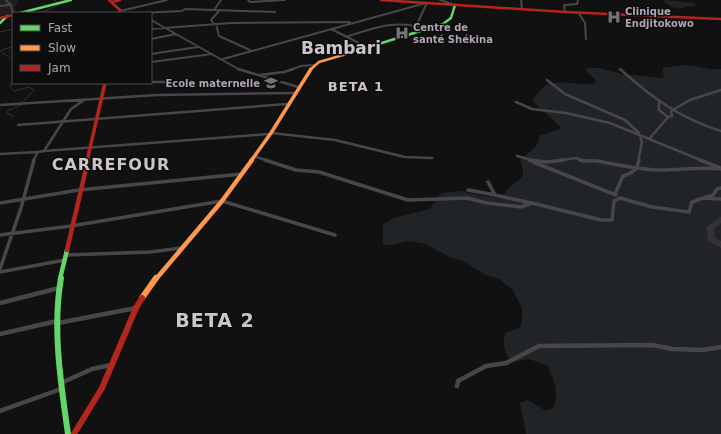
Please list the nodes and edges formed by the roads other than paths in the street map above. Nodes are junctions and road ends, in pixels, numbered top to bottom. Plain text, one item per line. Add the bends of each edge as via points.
1 (6, 0) edge
2 (72, 0) edge
3 (120, 0) edge
4 (167, 0) edge
5 (221, 0) edge
6 (248, 0) edge
7 (285, 0) edge
8 (381, 0) edge
9 (521, 0) edge
10 (578, 0) edge
11 (111, 1) edge
12 (440, 1) edge
13 (427, 3) junction
14 (8, 4) junction
15 (0, 5) edge
16 (11, 5) junction
17 (454, 5) junction
18 (522, 9) junction
19 (214, 10) junction
20 (220, 10) junction
21 (13, 12) edge
22 (24, 12) edge
23 (120, 12) edge
24 (141, 12) edge
25 (274, 12) dead end
26 (565, 12) junction
27 (578, 12) junction
28 (12, 14) edge
29 (7, 16) junction
30 (0, 18) edge
31 (720, 19) edge
32 (152, 20) edge
33 (358, 22) junction
34 (0, 23) edge
35 (215, 24) junction
36 (417, 24) junction
37 (167, 28) junction
38 (428, 28) junction
39 (152, 29) edge
40 (331, 29) junction
41 (176, 34) junction
42 (346, 37) junction
43 (152, 39) edge
44 (586, 39) dead end
45 (200, 47) junction
46 (366, 49) junction
47 (253, 50) junction
48 (152, 54) edge
49 (213, 54) junction
50 (222, 59) junction
51 (152, 62) edge
52 (314, 65) junction
53 (620, 69) dead end
54 (258, 75) junction
55 (547, 80) dead end
56 (152, 82) edge
57 (171, 82) dead end
58 (105, 84) edge
59 (298, 87) junction
60 (721, 90) edge
61 (295, 93) junction
62 (103, 99) junction
63 (84, 100) junction
64 (516, 102) dead end
65 (659, 103) junction
66 (287, 104) junction
67 (0, 105) edge
68 (671, 111) junction
69 (668, 117) junction
70 (98, 119) junction
71 (62, 122) junction
72 (18, 125) dead end
73 (721, 131) edge
74 (270, 133) junction
75 (639, 134) junction
76 (650, 138) junction
77 (92, 147) junction
78 (44, 151) junction
79 (38, 152) junction
80 (0, 154) edge
81 (254, 156) junction
82 (517, 156) dead end
83 (432, 158) dead end
84 (530, 160) junction
85 (637, 168) junction
86 (721, 168) edge
87 (242, 174) junction
88 (488, 182) dead end
89 (721, 188) edge
90 (79, 190) junction
91 (468, 190) dead end
92 (615, 194) junction
93 (495, 195) junction
94 (620, 198) junction
95 (703, 198) junction
96 (24, 199) junction
97 (721, 199) edge
98 (222, 201) junction
99 (0, 203) edge
100 (532, 203) junction
101 (71, 226) junction
102 (13, 234) junction
103 (0, 235) edge
104 (335, 235) dead end
105 (182, 248) junction
106 (65, 257) junction
107 (0, 270) edge
108 (59, 288) junction
109 (0, 303) edge
110 (136, 308) junction
111 (58, 322) junction
112 (0, 334) edge
113 (721, 347) edge
114 (112, 365) junction
115 (61, 383) junction
116 (457, 386) dead end
117 (61, 389) junction
118 (0, 411) edge
119 (68, 434) edge
120 (74, 434) edge

1 - 14 street
2 - 22 street
3 - 11 street
4 - 23 street
5 - 19 street
6 - 7 street
8 - 13 street
9 - 18 street
10 - 26 street via 577,4 564,6
11 - 23 street
12 - 13 street
12 - 17 street
13 - 33 street
13 - 36 street
14 - 15 street
14 - 16 street
15 - 16 street
16 - 21 street
17 - 18 street
17 - 38 street via 448,21
18 - 26 street
19 - 20 street
19 - 24 street
20 - 25 street
20 - 35 street via 211,20
26 - 27 street
27 - 31 street
27 - 44 street via 585,23
28 - 29 street
29 - 30 street
29 - 34 street
32 - 37 street
33 - 35 street
33 - 40 street
35 - 37 street
35 - 47 street via 219,36 245,49
36 - 38 street
36 - 42 street via 397,22
37 - 39 street
37 - 41 street
38 - 46 street
40 - 42 street
40 - 47 street
41 - 43 street
41 - 45 street
42 - 46 street
45 - 48 street
45 - 49 street
46 - 52 street
47 - 50 street
49 - 50 street
49 - 51 street
50 - 54 street via 240,70
52 - 54 street
52 - 59 street
53 - 65 street
54 - 59 street
55 - 75 street via 565,94 625,120
56 - 57 street
58 - 62 street
59 - 61 street
60 - 68 street via 690,100
61 - 62 street via 182,94
61 - 66 street
62 - 63 street
62 - 70 street
63 - 67 street
63 - 71 street via 71,109
64 - 75 street via 532,109 566,113 610,123
65 - 68 street
65 - 69 street via 659,110
66 - 70 street
66 - 74 street
68 - 69 street via 672,116
68 - 73 street via 705,127
69 - 76 street
70 - 71 street
70 - 77 street
71 - 72 street
71 - 78 street
74 - 77 street
74 - 81 street
74 - 83 street via 335,140 405,157
75 - 76 street
75 - 85 street via 642,143
76 - 86 street
77 - 78 street
77 - 90 street
78 - 79 street
79 - 80 street
79 - 96 street via 27,177
81 - 87 street
81 - 100 street via 296,170 319,172 408,200 467,198 487,204 521,207
82 - 84 street
84 - 85 street via 546,162 576,158 586,162 597,160 611,165
84 - 92 street via 589,186
85 - 86 street
85 - 92 street via 623,176
87 - 90 street
87 - 98 street
88 - 93 street
89 - 95 street via 717,188 713,195
90 - 96 street
90 - 101 street
91 - 93 street
92 - 94 street
93 - 100 street
94 - 95 street via 689,212 692,202
94 - 100 street via 614,201 612,220 601,220
95 - 97 street
96 - 99 street
96 - 102 street
98 - 101 street
98 - 104 street
98 - 105 street
101 - 102 street
101 - 106 street
102 - 103 street
102 - 107 street
105 - 106 street
105 - 110 street via 149,287
106 - 107 street
106 - 108 street
108 - 109 street
108 - 111 street
110 - 111 street
110 - 114 street
111 - 112 street
111 - 115 street
113 - 116 street via 704,350 652,346 539,346 506,363 486,366 458,381
114 - 115 street via 92,369
114 - 120 street via 102,388
115 - 117 street
117 - 118 street
117 - 119 street

